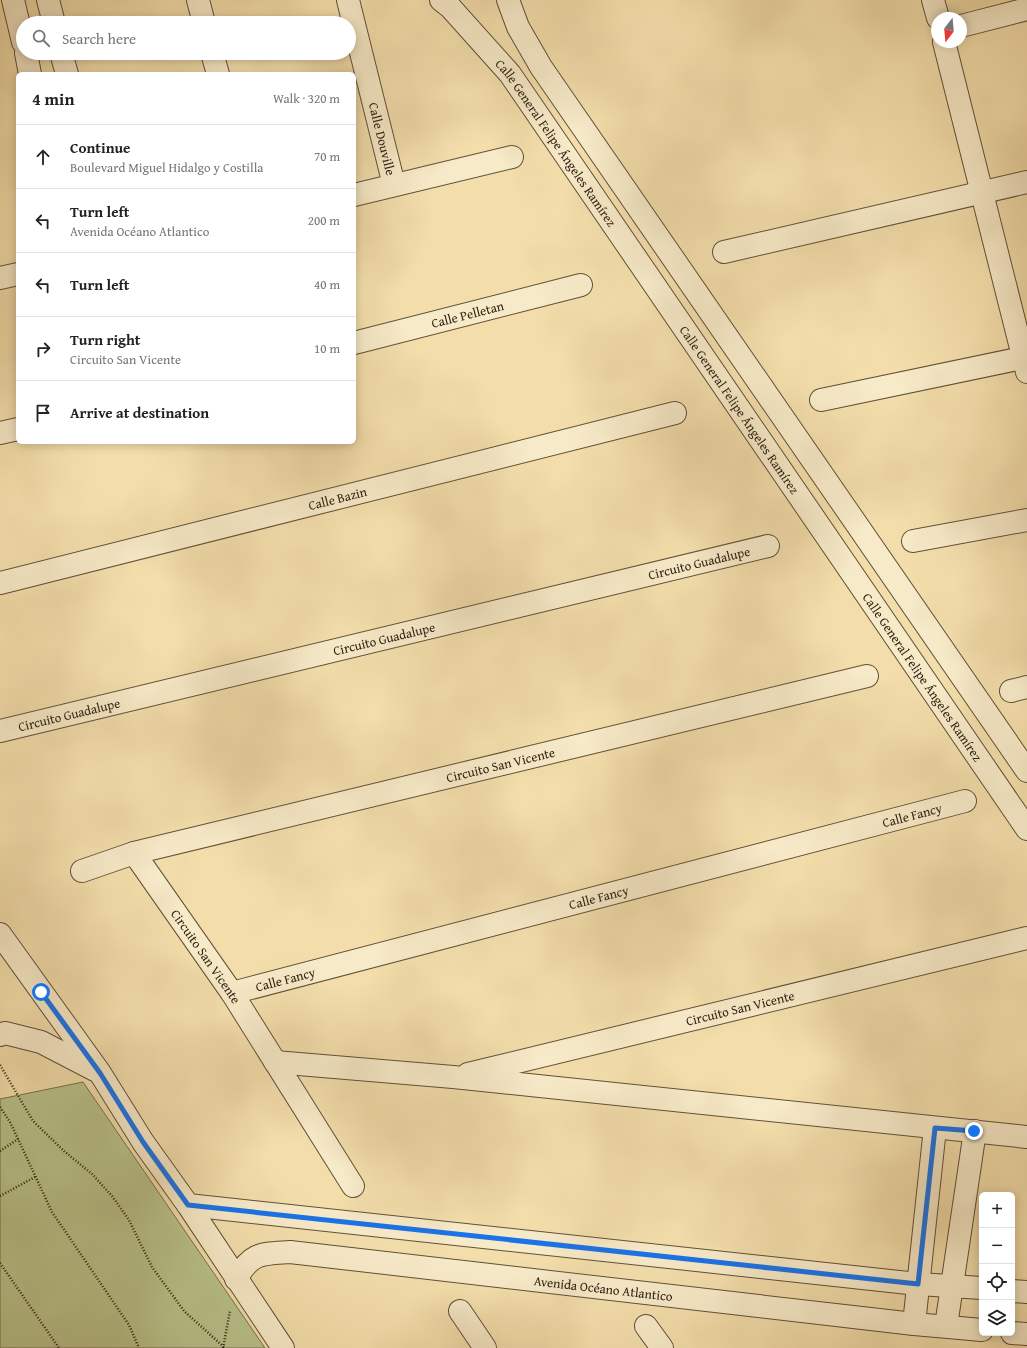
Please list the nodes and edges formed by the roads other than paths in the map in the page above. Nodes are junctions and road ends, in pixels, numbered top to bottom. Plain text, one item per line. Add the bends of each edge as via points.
1 (48, 0) edge
2 (198, 0) edge
3 (348, 0) edge
4 (441, 0) edge
5 (508, 0) edge
6 (933, 0) edge
7 (14, 1) edge
8 (1027, 9) edge
9 (936, 12) edge
10 (17, 16) edge
11 (52, 16) edge
12 (202, 16) edge
13 (352, 16) edge
14 (967, 24) edge
15 (356, 32) edge
16 (946, 48) edge
17 (27, 60) edge
18 (63, 60) edge
19 (214, 60) edge
20 (30, 72) edge
21 (66, 72) edge
22 (217, 72) edge
23 (512, 157) dead end
24 (1027, 182) edge
25 (394, 185) junction
26 (982, 192) junction
27 (356, 194) edge
28 (724, 252) dead end
29 (16, 274) edge
30 (0, 278) edge
31 (581, 285) dead end
32 (356, 342) edge
33 (1026, 362) edge
34 (821, 400) dead end
35 (675, 413) dead end
36 (16, 429) edge
37 (0, 433) edge
38 (1027, 520) edge
39 (912, 541) dead end
40 (768, 546) dead end
41 (0, 583) edge
42 (867, 676) dead end
43 (0, 731) edge
44 (1027, 771) edge
45 (965, 800) dead end
46 (1027, 829) edge
47 (134, 853) junction
48 (82, 871) dead end
49 (0, 934) edge
50 (1027, 938) edge
51 (232, 993) junction
52 (0, 1035) edge
53 (275, 1062) junction
54 (100, 1073) junction
55 (453, 1077) junction
56 (935, 1128) junction
57 (974, 1131) junction
58 (1027, 1137) edge
59 (353, 1186) dead end
60 (188, 1205) junction
61 (236, 1279) junction
62 (918, 1284) junction
63 (952, 1286) junction
64 (979, 1288) edge
65 (1015, 1291) edge
66 (1027, 1292) edge
67 (460, 1310) dead end
68 (914, 1324) junction
69 (646, 1326) dead end
70 (946, 1326) junction
71 (979, 1330) edge
72 (1015, 1332) edge
73 (1027, 1334) edge
74 (283, 1348) edge
75 (485, 1348) edge
76 (662, 1348) edge

1 - 11 street
2 - 12 street
3 - 13 street, Calle Douville
4 - 46 street, Calle General Felipe Ángeles Ramírez via 510,74
5 - 44 street via 518,27 541,67
6 - 9 street
7 - 10 street
8 - 14 street
15 - 25 street, Calle Douville
16 - 26 street
17 - 20 street
18 - 21 street
19 - 22 street
23 - 25 street
24 - 26 street
25 - 27 street
26 - 28 street
26 - 33 street
29 - 30 street
31 - 32 street, Calle Pelletan
33 - 34 street
35 - 41 street, Calle Bazin
36 - 37 street
38 - 39 street
40 - 43 street, Circuito Guadalupe
42 - 47 street, Circuito San Vicente
45 - 51 street, Calle Fancy
47 - 48 street, Circuito San Vicente
47 - 51 street, Circuito San Vicente
49 - 54 street
50 - 55 street, Circuito San Vicente
51 - 53 street, Circuito San Vicente
52 - 54 street via 5,1033 41,1042
53 - 55 street, Circuito San Vicente
53 - 59 street, Circuito San Vicente
54 - 60 street via 143,1142
55 - 56 street, Circuito San Vicente
56 - 57 street, Circuito San Vicente
56 - 62 street
57 - 58 street, Circuito San Vicente
57 - 63 street
60 - 61 street
60 - 62 street
61 - 68 street, Avenida Océano Atlantico via 244,1266 259,1255 290,1252
61 - 74 street
62 - 63 street
62 - 68 street
63 - 64 street
63 - 70 street
65 - 66 street
67 - 75 street
68 - 70 street, Avenida Océano Atlantico
69 - 76 street
70 - 71 street, Avenida Océano Atlantico
72 - 73 street

